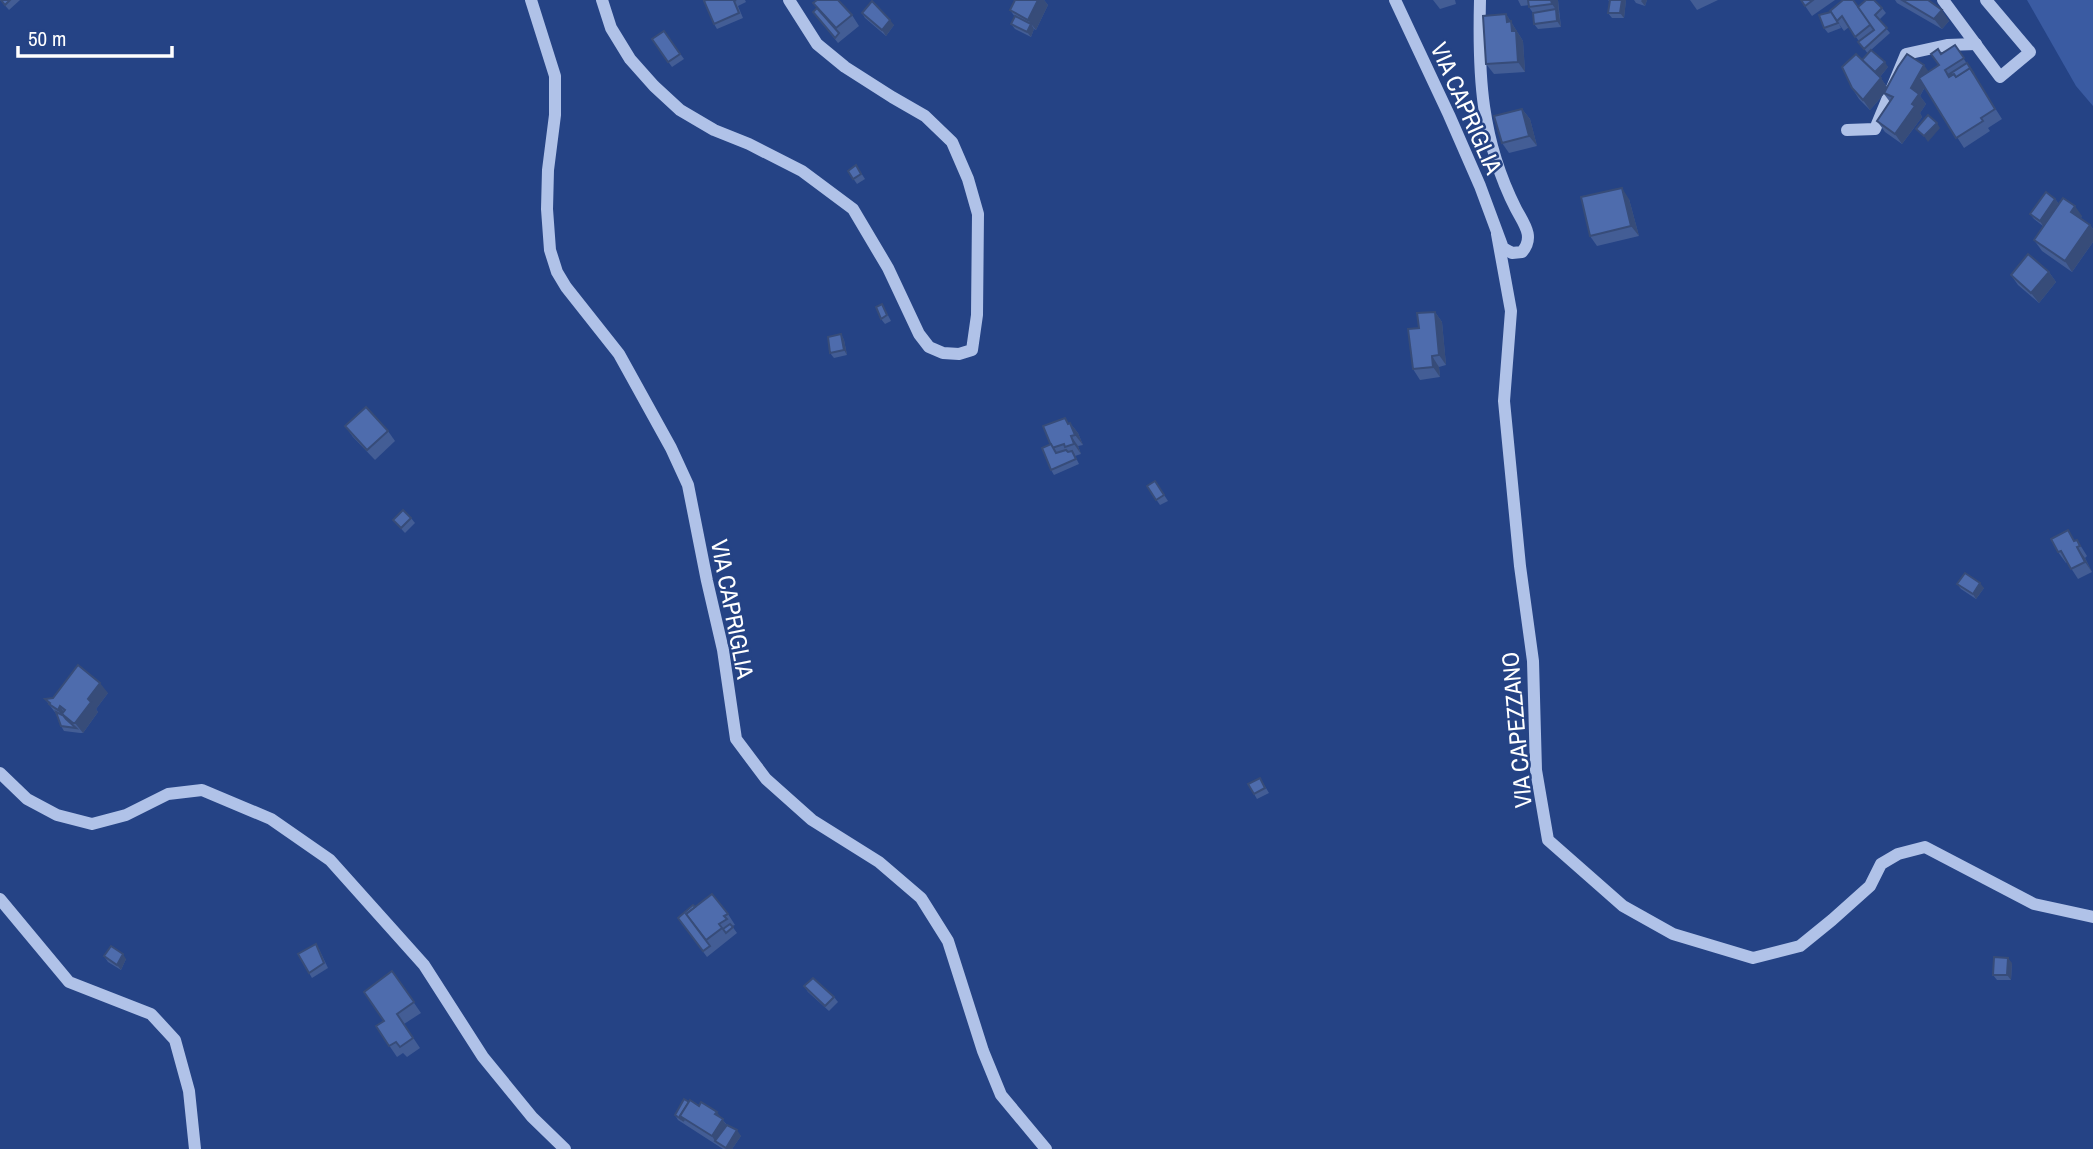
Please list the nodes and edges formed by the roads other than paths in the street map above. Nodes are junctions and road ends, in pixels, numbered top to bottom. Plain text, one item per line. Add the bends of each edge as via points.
1 (531, 0) edge
2 (602, 0) edge
3 (789, 0) edge
4 (1395, 0) edge
5 (1480, 0) edge
6 (1943, 0) edge
7 (1986, 0) edge
8 (1976, 44) junction
9 (1847, 130) dead end
10 (1497, 234) junction
11 (0, 773) edge
12 (0, 899) edge
13 (2093, 917) edge
14 (195, 1149) edge
15 (565, 1149) edge
16 (1046, 1149) edge

1 - 16 street, VIA CAPRIGLIA via 555,76 548,170 550,250 566,287 619,354 688,485 723,650 736,739 766,779 812,820 879,862 921,898 948,941 1001,1095
2 - 3 street via 611,28 654,86 680,110 802,171 853,209 929,346 943,353 972,350 978,315 978,214 952,142 925,116 817,44
4 - 10 street, VIA CAPRIGLIA via 1480,186
5 - 10 street via 1484,116 1494,157 1529,233 1527,246 1512,253 1503,248
6 - 8 street
7 - 8 street via 2030,52 2000,77
8 - 9 street via 1906,54 1875,129
10 - 13 street, VIA CAPEZZANO via 1511,311 1504,401 1533,661 1536,770 1548,840 1623,906 1673,934 1753,958 1800,946 1870,886 1881,864 1925,847 2034,904
11 - 15 street via 27,799 57,815 92,824 126,815 169,794 202,790 271,819 339,869 424,965 484,1057 532,1117
12 - 14 street via 69,982 151,1014 175,1040 189,1091

